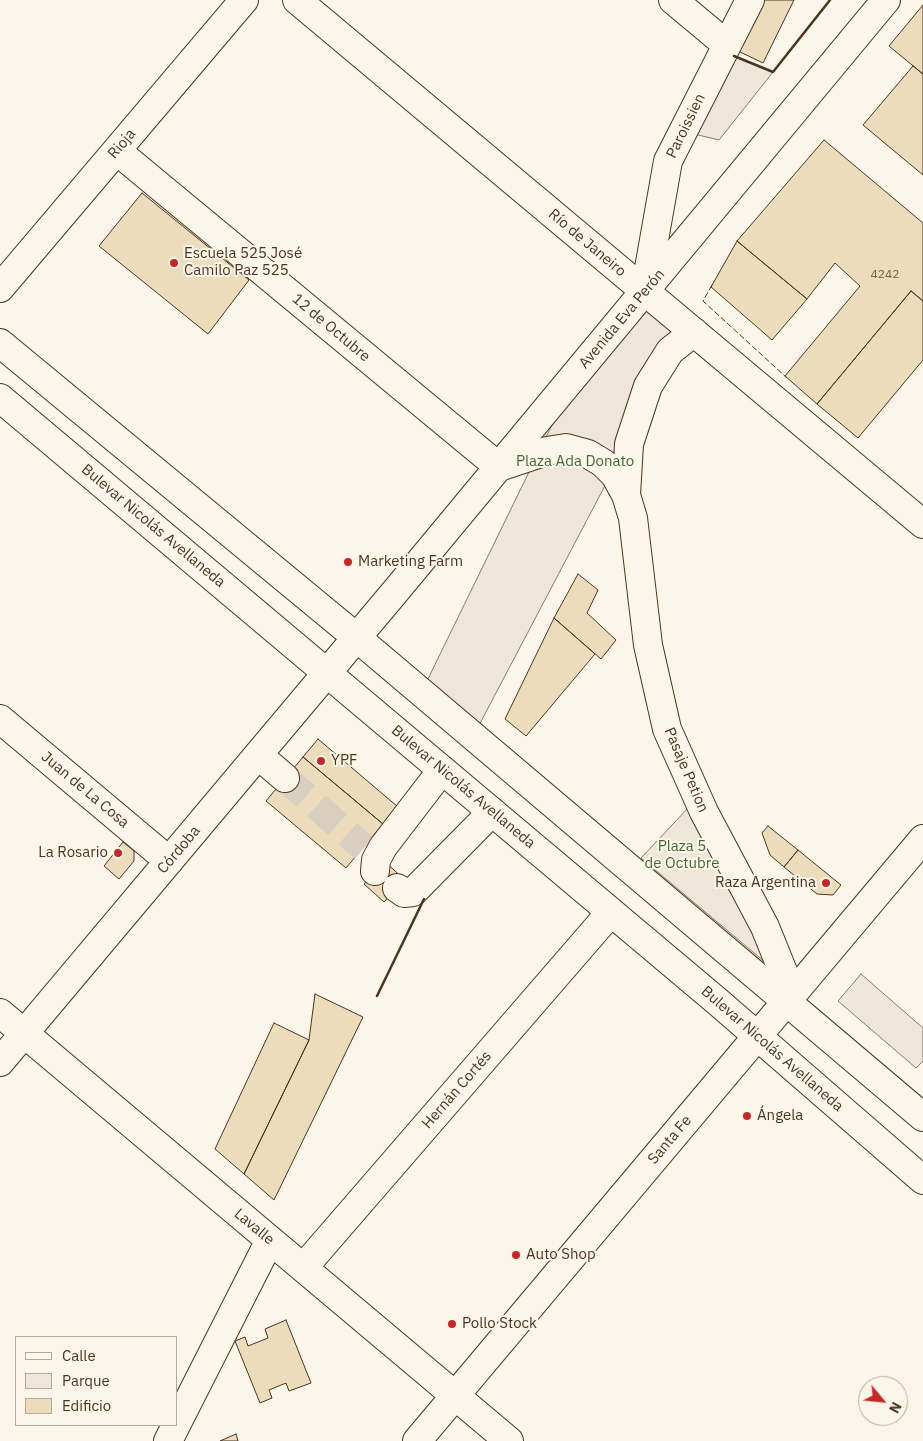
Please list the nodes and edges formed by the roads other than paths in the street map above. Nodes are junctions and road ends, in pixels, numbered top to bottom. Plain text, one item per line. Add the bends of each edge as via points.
1 (244, 0) edge
2 (297, 0) edge
3 (673, 0) edge
4 (750, 0) edge
5 (886, 0) edge
6 (727, 45) junction
7 (117, 151) junction
8 (0, 288) edge
9 (645, 291) junction
10 (694, 332) junction
11 (0, 343) edge
12 (0, 398) edge
13 (499, 467) junction
14 (626, 496) junction
15 (923, 524) edge
16 (356, 637) junction
17 (326, 672) junction
18 (0, 719) edge
19 (258, 755) junction
20 (442, 770) junction
21 (285, 778) tunnel mouth
22 (492, 812) junction
23 (923, 839) edge
24 (372, 859) dead end
25 (169, 862) junction
26 (397, 888) dead end
27 (611, 912) junction
28 (788, 1000) junction
29 (0, 1013) edge
30 (24, 1033) junction
31 (757, 1036) junction
32 (0, 1062) edge
33 (923, 1117) edge
34 (923, 1180) edge
35 (270, 1240) junction
36 (303, 1268) junction
37 (454, 1395) junction
38 (178, 1421) edge
39 (176, 1426) edge
40 (168, 1441) edge
41 (417, 1441) edge
42 (509, 1441) edge

1 - 7 main road, Rioja
2 - 9 main road, Río de Janeiro
3 - 6 main road
4 - 6 main road, Paroissien
5 - 9 main road, Avenida Eva Perón
6 - 9 main road, Paroissien via 668,161
7 - 8 main road, Rioja
7 - 13 main road, 12 de Octubre
9 - 10 main road, Río de Janeiro
9 - 13 main road, Avenida Eva Perón
10 - 14 main road, Pasaje Petion via 670,351 648,386 629,444
10 - 15 main road, Río de Janeiro
11 - 16 main road
12 - 17 main road, Bulevar Nicolás Avellaneda
13 - 14 main road, Pasaje Petion via 547,450 566,448 588,454 603,463 615,475
13 - 16 main road, Avenida Eva Perón
14 - 28 main road, Pasaje Petion via 633,518 648,644 667,729 704,812 764,926 784,974
16 - 17 main road, Córdoba
16 - 28 main road
17 - 19 main road, Córdoba
17 - 20 main road, Bulevar Nicolás Avellaneda
18 - 25 main road, Juan de La Cosa
19 - 21 main road
19 - 25 main road, Córdoba
20 - 22 main road, Bulevar Nicolás Avellaneda
20 - 24 main road
22 - 26 main road via 413,892
22 - 27 main road, Bulevar Nicolás Avellaneda
23 - 28 main road, Santa Fe
25 - 30 main road, Córdoba
27 - 31 main road, Bulevar Nicolás Avellaneda
27 - 36 main road, Hernán Cortés
28 - 31 main road, Santa Fe
28 - 33 main road
29 - 30 main road, Lavalle
30 - 32 main road, Córdoba
30 - 35 main road, Lavalle
31 - 34 main road, Bulevar Nicolás Avellaneda
31 - 37 main road, Santa Fe
35 - 36 main road, Lavalle
35 - 38 main road
36 - 37 main road, Lavalle
37 - 41 main road, Santa Fe
37 - 42 main road, Lavalle
39 - 40 main road

